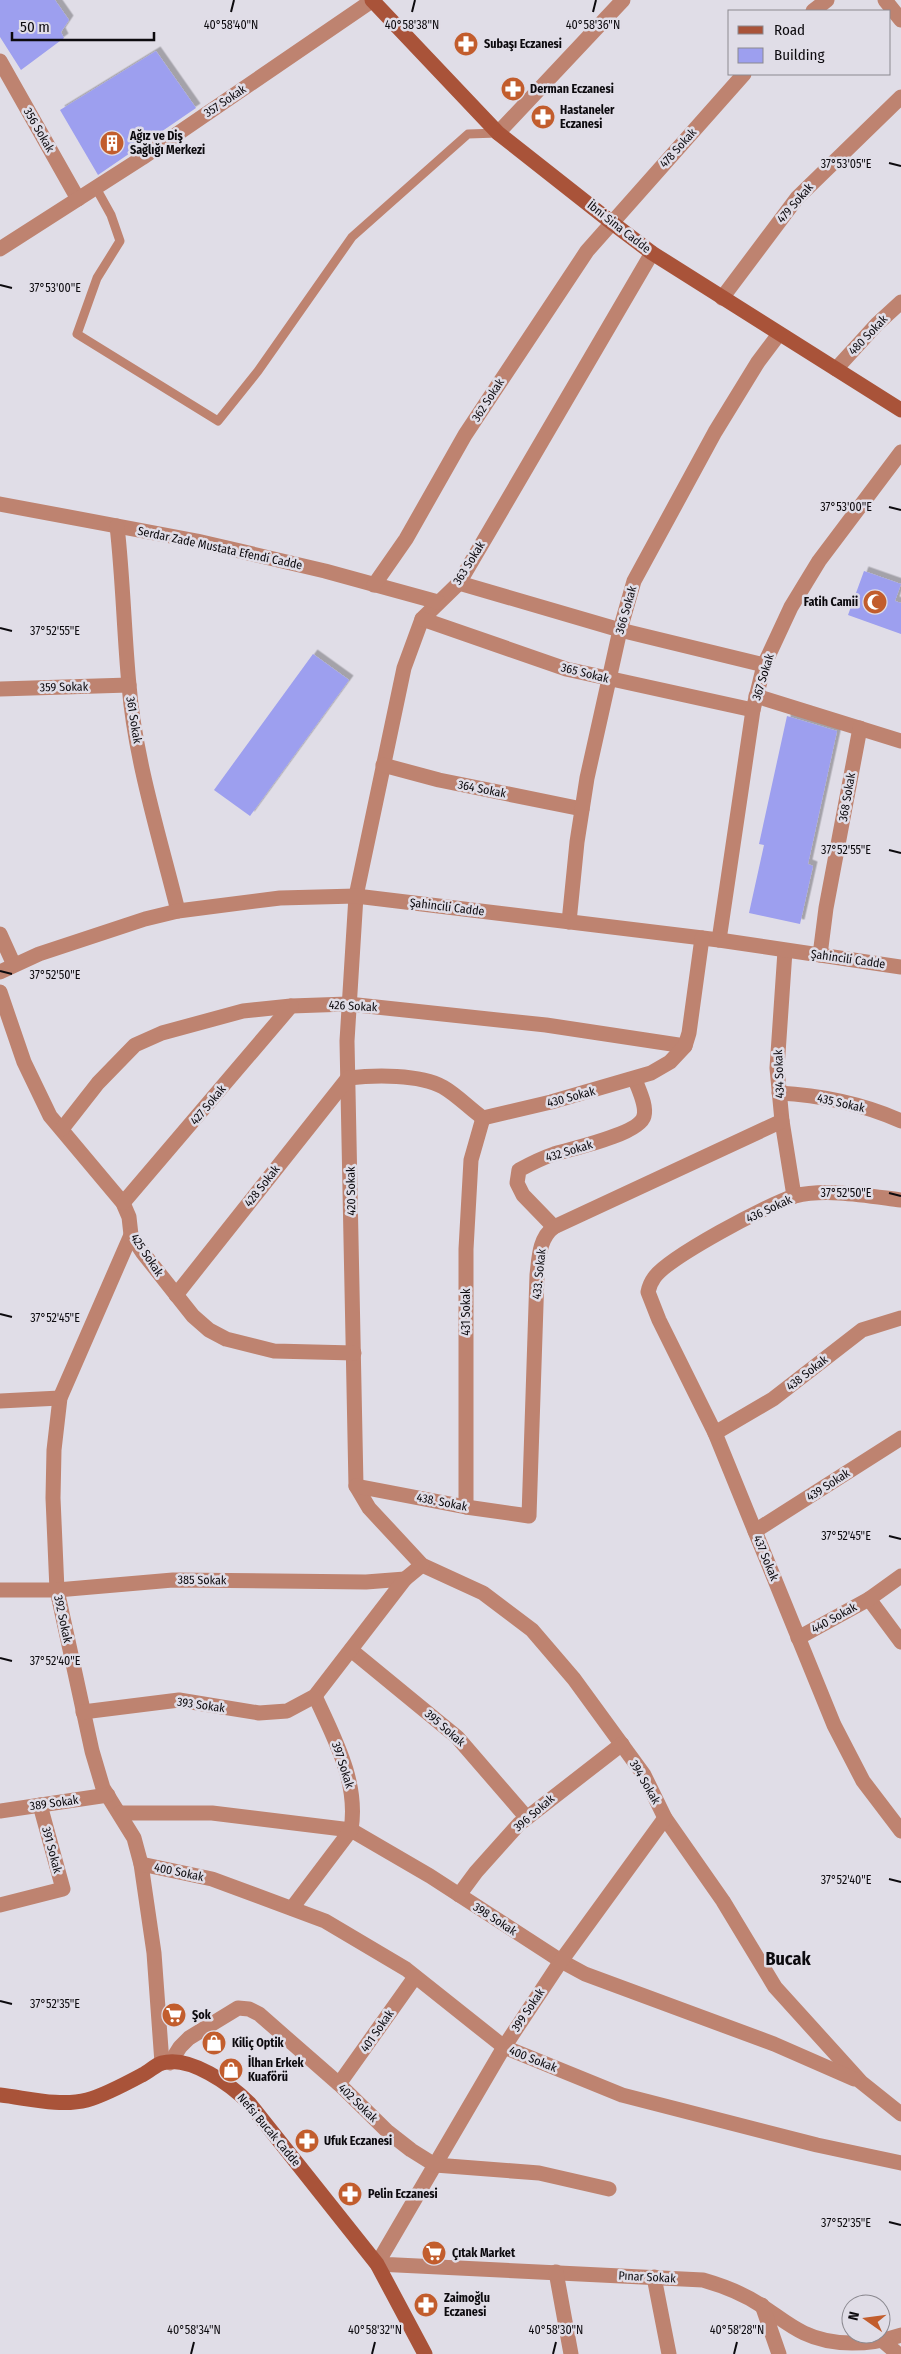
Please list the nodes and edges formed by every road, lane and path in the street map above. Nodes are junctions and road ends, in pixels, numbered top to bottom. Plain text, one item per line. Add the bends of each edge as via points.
1 (372, 0) edge
2 (624, 0) edge
3 (827, 0) edge
4 (886, 0) edge
5 (813, 10) edge
6 (901, 20) edge
7 (0, 61) edge
8 (743, 75) edge
9 (901, 97) edge
10 (498, 133) junction
11 (96, 188) junction
12 (78, 199) junction
13 (611, 222) junction
14 (2, 243) edge
15 (652, 253) junction
16 (722, 298) junction
17 (901, 302) edge
18 (779, 334) junction
19 (836, 369) junction
20 (901, 410) edge
21 (901, 452) edge
22 (0, 504) edge
23 (117, 526) junction
24 (459, 583) junction
25 (374, 585) junction
26 (438, 602) junction
27 (422, 619) junction
28 (620, 630) junction
29 (764, 665) junction
30 (608, 679) junction
31 (129, 685) junction
32 (0, 689) edge
33 (755, 703) junction
34 (860, 728) junction
35 (901, 741) edge
36 (383, 765) junction
37 (582, 809) junction
38 (356, 896) junction
39 (178, 911) junction
40 (569, 922) junction
41 (0, 934) edge
42 (702, 938) junction
43 (719, 940) junction
44 (785, 951) junction
45 (820, 955) junction
46 (14, 965) junction
47 (901, 967) edge
48 (0, 972) edge
49 (0, 992) edge
50 (348, 1004) junction
51 (291, 1006) junction
52 (685, 1046) junction
53 (348, 1078) junction
54 (635, 1079) junction
55 (779, 1093) junction
56 (483, 1118) junction
57 (782, 1120) junction
58 (901, 1121) edge
59 (62, 1129) junction
60 (794, 1196) junction
61 (901, 1200) edge
62 (123, 1203) junction
63 (554, 1226) junction
64 (131, 1235) junction
65 (653, 1278) joint
66 (176, 1295) junction
67 (901, 1318) edge
68 (354, 1353) junction
69 (60, 1398) junction
70 (0, 1401) edge
71 (715, 1433) junction
72 (901, 1438) edge
73 (356, 1486) junction
74 (466, 1507) junction
75 (529, 1516) joint
76 (755, 1531) junction
77 (422, 1565) junction
78 (901, 1576) edge
79 (405, 1579) junction
80 (0, 1590) edge
81 (57, 1590) junction
82 (869, 1599) junction
83 (798, 1638) junction
84 (901, 1642) edge
85 (351, 1650) junction
86 (315, 1696) junction
87 (83, 1712) junction
88 (622, 1744) junction
89 (108, 1795) junction
90 (40, 1805) junction
91 (0, 1811) edge
92 (120, 1813) junction
93 (527, 1818) junction
94 (665, 1818) junction
95 (351, 1830) junction
96 (901, 1831) edge
97 (141, 1864) junction
98 (459, 1895) junction
99 (0, 1905) edge
100 (292, 1908) junction
101 (560, 1961) junction
102 (415, 1977) junction
103 (504, 2048) junction
104 (166, 2063) junction
105 (861, 2082) junction
106 (338, 2084) junction
107 (0, 2095) edge
108 (901, 2114) edge
109 (901, 2164) edge
110 (435, 2165) junction
111 (609, 2189) dead end
112 (377, 2264) junction
113 (556, 2272) junction
114 (654, 2277) junction
115 (762, 2305) junction
116 (841, 2342) edge
117 (886, 2344) edge
118 (424, 2354) edge
119 (571, 2354) edge
120 (669, 2354) edge
121 (779, 2354) edge
122 (898, 2354) edge

1 - 10 street, İbni Sina Cadde
1 - 11 street, 357 Sokak
2 - 10 street
3 - 5 street
4 - 6 street
7 - 12 street, 356 Sokak
8 - 13 street, 478 Sokak
9 - 16 street, 479 Sokak via 797,198
10 - 11 lane via 468,134 352,237 218,422 77,334 97,278 120,241 111,215
10 - 13 street, İbni Sina Cadde
11 - 12 street, 357 Sokak
12 - 14 street, 357 Sokak
13 - 15 street, İbni Sina Cadde
13 - 25 street, 362 Sokak via 534,328
15 - 16 street, İbni Sina Cadde
15 - 24 street, 363 Sokak
16 - 18 street, İbni Sina Cadde
17 - 19 street, 480 Sokak
18 - 19 street, İbni Sina Cadde
18 - 28 street, 366 Sokak via 715,432 634,581
19 - 20 street, İbni Sina Cadde
21 - 29 street, 367 Sokak via 819,561 791,607
22 - 23 street, Serdar Zade Mustata Efendi Cadde
23 - 25 street, Serdar Zade Mustata Efendi Cadde via 197,541
23 - 31 street, 361 Sokak
24 - 26 street, 363 Sokak
24 - 28 street
25 - 26 street, Serdar Zade Mustata Efendi Cadde
26 - 27 street, 363 Sokak
27 - 30 street, 365 Sokak via 566,669
27 - 36 street, 363 Sokak via 404,668
28 - 29 street
28 - 30 street, 366 Sokak
29 - 33 street, 367 Sokak
30 - 33 street, 365 Sokak
30 - 37 street, 366 Sokak
31 - 32 street, 359 Sokak
31 - 39 street, 361 Sokak via 137,743
33 - 34 street, 365 Sokak
33 - 43 street, 367 Sokak
34 - 35 street, 365 Sokak
34 - 45 street, 368 Sokak
36 - 37 street, 364 Sokak via 448,782
36 - 38 street, 363 Sokak
37 - 40 street, 366 Sokak
38 - 39 street, Şahincili Cadde via 280,898
38 - 40 street, Şahincili Cadde
38 - 50 street, 420 Sokak
39 - 46 street, Şahincili Cadde via 145,919
40 - 42 street, Şahincili Cadde
41 - 46 street
42 - 43 street, Şahincili Cadde
42 - 52 street
43 - 44 street, Şahincili Cadde
44 - 45 street, Şahincili Cadde
44 - 55 street, 434 Sokak via 778,1034
45 - 47 street, Şahincili Cadde
46 - 48 street, Şahincili Cadde
49 - 59 street, 425 Sokak via 34,1085 50,1116
50 - 51 street, 426 Sokak
50 - 52 street, 426 Sokak via 546,1025
50 - 53 street, 420 Sokak
51 - 59 street, 426 Sokak via 243,1011 162,1033 135,1045 98,1083
51 - 62 street, 427 Sokak
52 - 54 street, 430 Sokak via 670,1062
53 - 56 street via 424,1080 442,1087
53 - 66 street, 428 Sokak
53 - 68 street, 420 Sokak
54 - 56 street, 430 Sokak
54 - 63 street, 432 Sokak via 644,1105 640,1124 591,1144 532,1162 519,1170 517,1183 523,1195
55 - 57 street, 434 Sokak
55 - 58 street, 435 Sokak via 846,1103
56 - 74 street, 431 Sokak via 472,1160 466,1249
57 - 60 street, 434 Sokak
57 - 63 street
59 - 62 street, 425 Sokak
60 - 61 street, 436 Sokak via 824,1193
60 - 65 street, 436 Sokak via 723,1230 663,1268
62 - 64 street, 425 Sokak
63 - 75 street, 433. Sokak via 546,1232 542,1242 537,1275
64 - 66 street, 425 Sokak
64 - 69 street, 392 Sokak
65 - 71 street, 437 Sokak via 648,1292 651,1303
66 - 68 street, 425 Sokak via 193,1316 226,1339 274,1350
67 - 71 street, 438 Sokak via 862,1330 773,1399
68 - 73 street, 420 Sokak
69 - 70 street
69 - 81 street, 392 Sokak via 53,1498
71 - 76 street, 437 Sokak
72 - 76 street, 439 Sokak
73 - 74 street, 438. Sokak
73 - 77 street, 394 Sokak via 369,1508
74 - 75 street, 438. Sokak
76 - 83 street, 437 Sokak
77 - 79 street
77 - 88 street, 394 Sokak via 483,1593 532,1630 574,1678
78 - 82 street, 440 Sokak
79 - 81 street, 385 Sokak via 366,1582 173,1580
79 - 85 street
80 - 81 street, 385 Sokak
81 - 87 street, 392 Sokak
82 - 83 street, 440 Sokak
82 - 84 street, 440 Sokak
83 - 96 street, 437 Sokak via 834,1725 863,1781
85 - 86 street
85 - 93 street, 395 Sokak via 458,1736
86 - 87 street, 393 Sokak via 281,1712 259,1713 179,1700
86 - 95 street, 397 Sokak via 348,1774 354,1801
87 - 89 street, 392 Sokak via 103,1788
88 - 93 street, 396 Sokak
88 - 94 street, 394 Sokak via 644,1775
89 - 90 street, 389 Sokak
89 - 92 street, 392 Sokak
90 - 91 street, 389 Sokak
90 - 99 street, 391 Sokak via 63,1889
92 - 95 street, 398 Sokak via 212,1812
92 - 97 street, 392 Sokak via 134,1838
93 - 98 street, 396 Sokak
94 - 101 street, 399 Sokak
94 - 105 street, 394 Sokak via 775,1987
95 - 98 street, 398 Sokak
95 - 100 street
97 - 100 street, 400 Sokak via 212,1879
97 - 104 street, 392 Sokak
98 - 101 street, 398 Sokak
100 - 102 street, 400 Sokak via 325,1921
101 - 103 street, 399 Sokak
101 - 105 street, 398 Sokak via 629,1992 774,2044
102 - 103 street, 400 Sokak
102 - 106 street, 401 Sokak
103 - 109 street, 400 Sokak via 622,2095
103 - 110 street, 399 Sokak
104 - 106 street, 402 Sokak via 189,2038 238,2008 249,2009 260,2014
104 - 107 street via 88,2100 52,2101
104 - 112 street, Nefsi Bucak Cadde via 183,2063 235,2089
105 - 108 street, 394 Sokak
106 - 110 street, 402 Sokak via 388,2132
110 - 111 street, 402 Sokak via 539,2173
110 - 112 street, 399 Sokak
112 - 113 street, Pınar Sokak
112 - 118 street, Nefsi Bucak Cadde
113 - 114 street, Pınar Sokak
113 - 119 street
114 - 115 street, Pınar Sokak via 702,2280 727,2286
114 - 120 street
115 - 116 street, Pınar Sokak via 802,2332 819,2339
115 - 121 street
117 - 122 street

